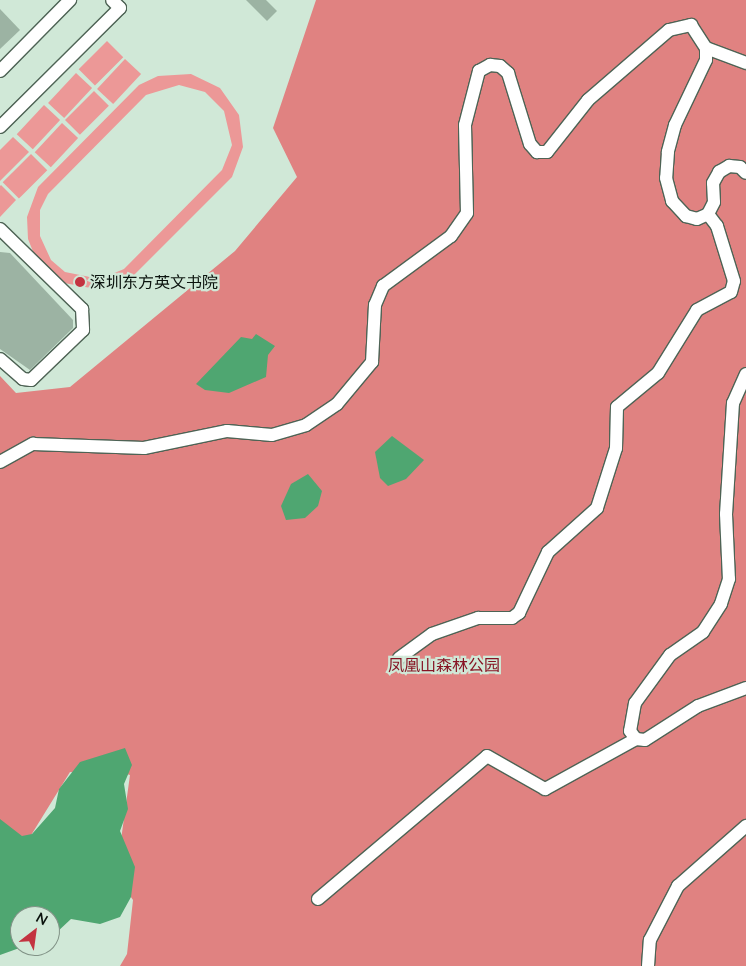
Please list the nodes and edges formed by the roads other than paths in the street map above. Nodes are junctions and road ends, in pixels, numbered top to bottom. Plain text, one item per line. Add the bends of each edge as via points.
1 (70, 0) edge
2 (112, 0) edge
3 (706, 48) junction
4 (746, 63) edge
5 (0, 71) edge
6 (0, 127) edge
7 (746, 173) edge
8 (708, 214) junction
9 (0, 229) edge
10 (0, 359) edge
11 (746, 374) edge
12 (0, 462) edge
13 (399, 658) dead end
14 (746, 688) edge
15 (636, 739) junction
16 (746, 826) edge
17 (318, 899) dead end
18 (648, 966) edge

1 - 5 lane
2 - 6 lane via 120,8
3 - 4 lane
3 - 8 lane via 699,79 675,125 666,178 672,201 686,216 697,218
3 - 12 lane via 690,25 669,30 588,100 547,152 537,152 530,144 508,73 500,66 490,65 479,71 465,125 468,200 462,225 383,286 375,305 372,362 337,404 306,425 272,435 227,431 144,448 33,444
7 - 8 lane via 740,167 729,166 719,172
8 - 13 lane via 734,281 731,292 724,300 697,310 658,373 617,407 616,448 597,508 548,552 519,613 512,618 478,618 432,634
9 - 10 lane via 82,309 83,330 31,380 23,379
11 - 15 lane via 733,403 726,514 729,579 721,604 703,632 670,655 635,703 630,731
14 - 15 lane via 698,706 659,734
15 - 17 lane via 545,789 487,756
16 - 18 lane via 678,886 650,940

